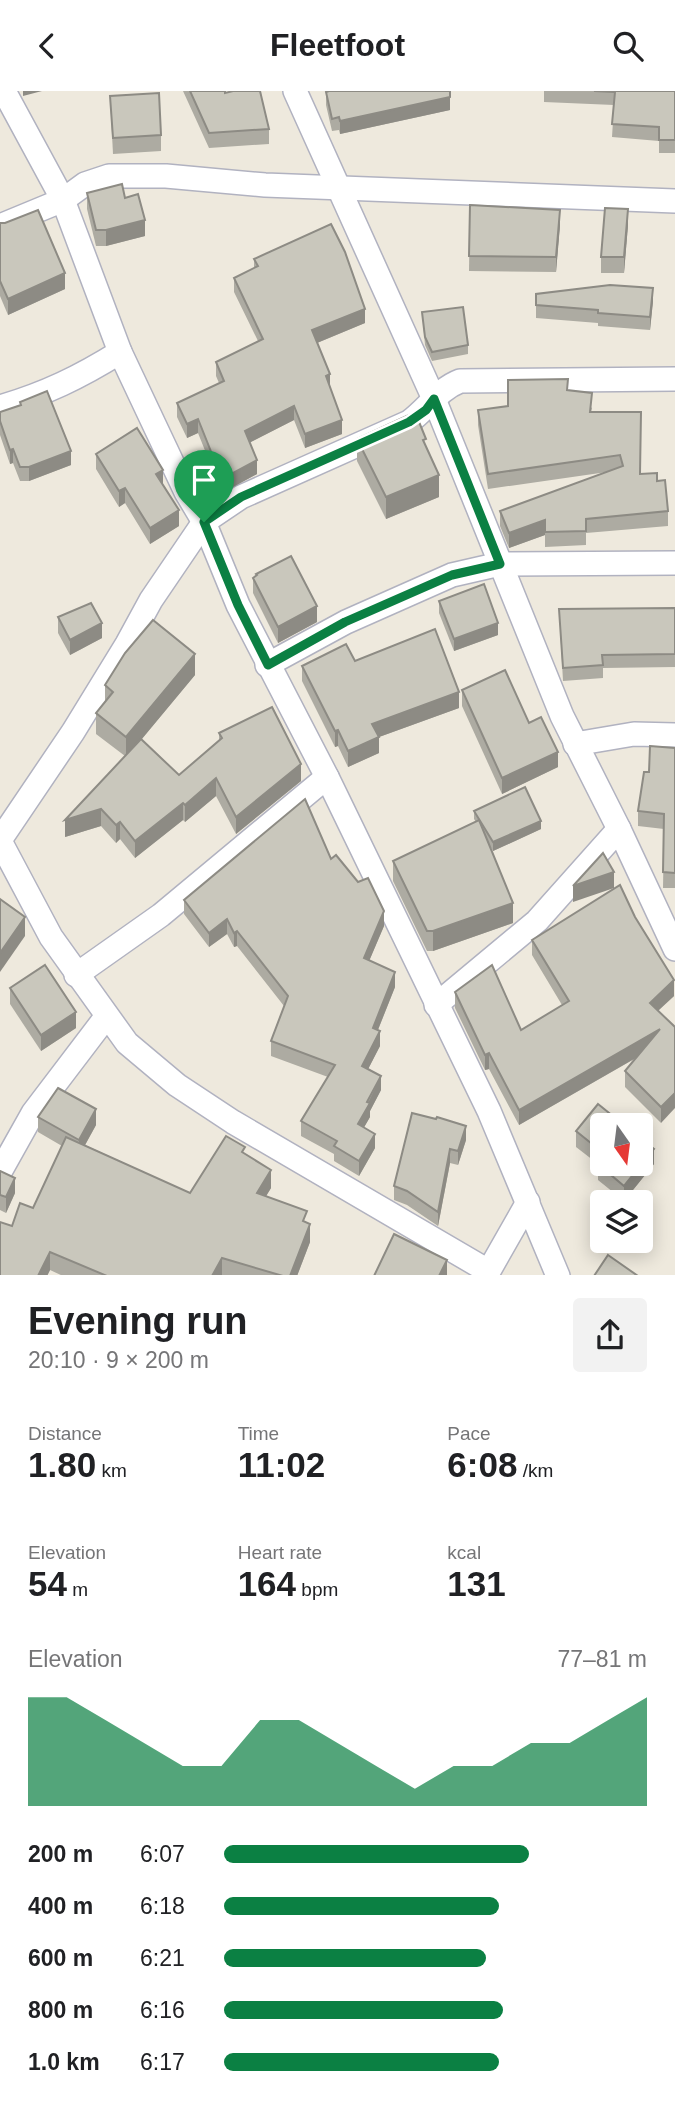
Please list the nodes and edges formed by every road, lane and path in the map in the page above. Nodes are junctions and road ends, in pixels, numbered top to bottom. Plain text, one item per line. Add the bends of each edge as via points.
1 (4, 91) edge
2 (295, 91) edge
3 (337, 188) junction
4 (63, 201) junction
5 (675, 201) edge
6 (0, 226) edge
7 (120, 352) junction
8 (675, 379) edge
9 (434, 399) junction
10 (0, 407) edge
11 (204, 522) junction
12 (675, 563) edge
13 (500, 564) junction
14 (268, 665) junction
15 (675, 734) edge
16 (575, 744) junction
17 (327, 777) junction
18 (619, 829) junction
19 (0, 840) edge
20 (664, 901) edge
21 (675, 949) edge
22 (76, 975) junction
23 (436, 1005) junction
24 (106, 1017) junction
25 (0, 1172) edge
26 (528, 1202) junction
27 (487, 1273) edge
28 (558, 1275) edge

1 - 4 street
2 - 3 street
3 - 4 street via 109,176 85,184
3 - 5 street
3 - 9 street
4 - 6 street
4 - 7 street
7 - 10 street via 78,378
7 - 11 street
8 - 9 street via 460,381 446,386
9 - 11 street via 409,422 241,497
9 - 13 street
11 - 14 street
11 - 19 street
12 - 13 street
13 - 14 street via 452,575 345,622
13 - 16 street
14 - 17 street
15 - 16 street via 634,734
16 - 18 street
17 - 22 street via 161,915
17 - 23 street
18 - 20 street
18 - 23 street via 544,913
19 - 22 street
20 - 21 street
22 - 24 street
23 - 26 street
24 - 25 street via 33,1113
24 - 27 street via 127,1043 177,1085
26 - 27 street
26 - 28 street

